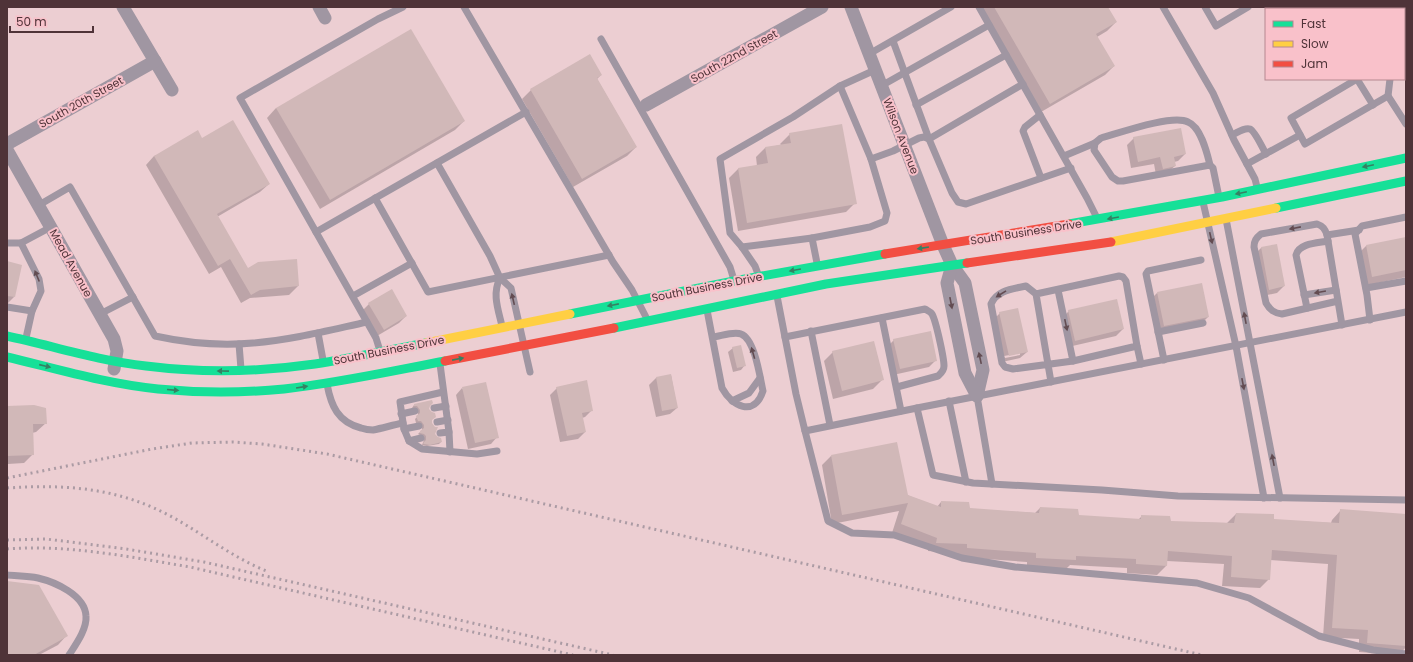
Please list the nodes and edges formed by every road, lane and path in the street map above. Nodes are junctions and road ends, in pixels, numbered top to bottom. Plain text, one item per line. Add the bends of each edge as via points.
1 (124, 7) edge
2 (403, 7) edge
3 (464, 7) edge
4 (822, 7) edge
5 (851, 7) edge
6 (951, 7) edge
7 (979, 7) edge
8 (1164, 7) edge
9 (1205, 7) edge
10 (1248, 7) edge
11 (989, 25) junction
12 (600, 39) dead end
13 (893, 41) junction
14 (869, 54) junction
15 (1006, 55) junction
16 (155, 61) junction
17 (875, 70) junction
18 (905, 73) junction
19 (1355, 80) edge
20 (1358, 80) edge
21 (1390, 80) edge
22 (1023, 84) junction
23 (840, 86) junction
24 (881, 86) junction
25 (172, 90) dead end
26 (1388, 96) junction
27 (646, 105) dead end
28 (916, 105) junction
29 (1373, 105) junction
30 (526, 112) junction
31 (1040, 115) junction
32 (1406, 124) edge
33 (1232, 135) junction
34 (1300, 135) junction
35 (929, 139) junction
36 (1095, 143) junction
37 (7, 144) edge
38 (905, 145) junction
39 (7, 150) edge
40 (1266, 154) junction
41 (1064, 156) junction
42 (1406, 158) edge
43 (871, 159) junction
44 (437, 163) junction
45 (1247, 164) junction
46 (1210, 165) junction
47 (1070, 168) junction
48 (1041, 178) junction
49 (1406, 181) edge
50 (1258, 189) junction
51 (375, 198) junction
52 (1202, 200) junction
53 (39, 205) junction
54 (1223, 205) junction
55 (1406, 217) edge
56 (1098, 220) junction
57 (1207, 222) junction
58 (51, 227) junction
59 (1359, 230) junction
60 (316, 232) junction
61 (812, 238) junction
62 (1328, 238) junction
63 (7, 243) edge
64 (21, 243) junction
65 (943, 245) junction
66 (742, 247) junction
67 (609, 255) junction
68 (1201, 260) dead end
69 (412, 263) junction
70 (952, 265) junction
71 (818, 266) junction
72 (758, 276) junction
73 (500, 278) junction
74 (1406, 280) edge
75 (734, 281) junction
76 (1366, 288) junction
77 (1058, 290) junction
78 (1336, 290) junction
79 (777, 294) junction
80 (1036, 294) junction
81 (1304, 295) junction
82 (353, 296) junction
83 (133, 297) junction
84 (638, 300) junction
85 (1338, 301) junction
86 (7, 308) edge
87 (1307, 308) junction
88 (707, 309) junction
89 (32, 311) junction
90 (1406, 312) edge
91 (100, 314) junction
92 (882, 318) junction
93 (1370, 320) junction
94 (648, 321) junction
95 (367, 322) junction
96 (1203, 323) dead end
97 (519, 324) junction
98 (1342, 325) junction
99 (502, 327) junction
100 (811, 332) junction
101 (1158, 332) junction
102 (318, 333) junction
103 (7, 336) edge
104 (713, 337) junction
105 (785, 337) junction
106 (1250, 343) junction
107 (240, 344) junction
108 (524, 346) junction
109 (1137, 346) junction
110 (1236, 346) junction
111 (23, 350) junction
112 (380, 352) junction
113 (7, 357) edge
114 (1073, 360) junction
115 (1164, 360) junction
116 (115, 362) junction
117 (440, 362) junction
118 (1048, 364) junction
119 (1141, 364) junction
120 (241, 371) junction
121 (530, 372) dead end
122 (325, 373) junction
123 (760, 378) junction
124 (112, 381) junction
125 (1051, 382) junction
126 (896, 387) junction
127 (443, 392) junction
128 (977, 396) junction
129 (732, 401) junction
130 (949, 401) junction
131 (446, 406) junction
132 (434, 408) dead end
133 (917, 408) junction
134 (415, 411) dead end
135 (901, 411) junction
136 (402, 414) junction
137 (448, 420) junction
138 (437, 422) dead end
139 (404, 426) junction
140 (419, 426) dead end
141 (830, 426) junction
142 (805, 431) junction
143 (449, 432) junction
144 (440, 433) dead end
145 (421, 438) dead end
146 (408, 441) junction
147 (497, 451) dead end
148 (450, 452) junction
149 (966, 482) junction
150 (992, 484) junction
151 (1264, 498) junction
152 (1280, 498) junction
153 (1406, 500) edge
154 (7, 575) edge
155 (1406, 654) edge
156 (70, 655) edge

1 - 16 street
2 - 60 lane via 240,98
3 - 30 lane
4 - 27 street, South 22nd Street
5 - 14 street, Wilson Avenue
6 - 13 lane
7 - 11 lane
8 - 33 lane via 1213,94
9 - 10 lane via 1216,26
11 - 15 lane
11 - 18 lane
12 - 75 lane via 730,266
13 - 14 lane
13 - 18 lane
14 - 17 street, Wilson Avenue
15 - 22 lane
15 - 28 lane
16 - 25 street
16 - 37 street, South 20th Street
17 - 23 lane
17 - 24 street, Wilson Avenue
18 - 24 lane
18 - 28 lane
19 - 34 lane via 1290,118
20 - 29 lane
21 - 26 lane
22 - 31 lane
22 - 35 lane
23 - 43 lane
23 - 66 lane via 793,117 720,159 730,233
24 - 38 street, Wilson Avenue
26 - 29 lane
26 - 32 lane
28 - 35 lane
29 - 34 lane via 1305,144
30 - 44 lane
30 - 67 lane
31 - 41 lane
31 - 48 lane via 1025,127 1023,132
33 - 40 lane via 1250,129
33 - 45 lane
34 - 40 lane
35 - 38 lane via 919,138
35 - 48 lane via 958,202 966,204
36 - 41 lane
36 - 46 lane via 1094,150 1112,177 1118,181
36 - 46 lane via 1101,138 1178,120 1188,122 1195,128 1203,140
38 - 43 lane
38 - 65 street, Wilson Avenue
39 - 53 street, Mead Avenue
40 - 45 lane
41 - 47 lane
42 -> 50 main road, South Business Drive
43 - 61 lane via 887,213 884,221 870,228
44 - 51 lane
44 - 73 lane
45 - 50 lane
46 - 54 lane
47 - 48 lane
47 - 56 lane
49 - 54 main road, South Business Drive
50 -> 54 main road, South Business Drive
51 - 60 lane
51 - 69 lane
52 - 54 main road, South Business Drive
52 -> 56 main road, South Business Drive
52 - 57 lane
53 - 58 street, Mead Avenue
53 - 83 lane via 70,187
54 - 57 main road, South Business Drive
106 -> 54 lane
55 - 59 lane via 1362,226
56 - 65 main road, South Business Drive
57 - 70 main road, South Business Drive via 1110,242
57 -> 110 lane
58 - 64 lane
58 - 91 street, Mead Avenue
59 - 62 lane
59 - 76 lane via 1355,234
60 - 82 lane
61 - 66 lane
61 - 71 lane
62 - 78 lane
62 - 81 lane via 1298,250 1296,256
62 -> 87 lane via 1325,229 1317,224 1261,234 1254,242 1266,303 1270,310 1282,314
63 - 64 lane
89 -> 64 lane via 41,291 39,278
65 - 70 street, Wilson Avenue
65 -> 71 main road, South Business Drive
66 - 72 lane via 755,266
67 - 73 lane
67 - 84 lane
68 - 101 lane via 1148,271 1146,278
69 - 73 lane via 428,292
69 - 82 lane
70 - 79 main road, South Business Drive
70 -> 128 street via 947,283 965,373
128 -> 70 street, Wilson Avenue via 983,370 965,283
71 -> 72 main road, South Business Drive
72 - 75 main road, South Business Drive
97 -> 73 lane via 510,288
73 - 99 lane via 496,294
74 - 76 lane
75 - 84 main road, South Business Drive
76 - 93 lane
77 - 80 lane
77 - 109 lane via 1123,277 1126,281
77 -> 114 lane
78 -> 81 lane
78 - 85 lane
79 - 88 main road, South Business Drive
79 - 105 lane
80 - 118 lane
80 -> 118 lane via 1026,286 1004,291 993,299 991,304 1002,363 1005,367 1013,369
81 - 87 lane
82 - 95 lane
83 - 91 lane
83 - 107 lane via 155,336 177,341
84 - 94 lane
84 -> 97 main road, South Business Drive
85 - 87 lane
85 - 98 lane
86 - 89 lane
88 - 94 main road, South Business Drive
88 - 104 lane
89 - 111 lane
90 - 93 lane
91 - 116 street, Mead Avenue via 116,344
92 - 100 lane
92 - 126 lane
92 - 126 lane via 925,309 931,312 941,348 944,367 938,376
93 - 98 lane
94 - 108 main road, South Business Drive
95 - 102 lane
95 - 112 lane
96 - 101 lane
97 - 99 main road, South Business Drive
97 - 108 lane
98 - 106 lane
99 - 112 main road, South Business Drive
100 - 105 lane
100 - 141 lane
101 - 115 lane
102 - 107 lane
102 - 122 lane
103 - 111 main road, South Business Drive
123 -> 104 lane via 751,344 746,337 740,333
104 - 129 lane via 722,388
105 - 142 lane
106 - 110 lane
152 -> 106 lane
107 - 120 lane
117 -> 108 main road, South Business Drive
108 - 121 lane
109 - 114 lane
109 - 119 lane
110 - 115 lane
110 -> 151 lane
111 - 113 main road, South Business Drive
111 - 116 main road, South Business Drive
111 -> 124 main road, South Business Drive
112 - 122 main road, South Business Drive
114 - 118 lane
115 - 119 lane
120 -> 116 main road, South Business Drive via 170,369
116 - 124 street, Mead Avenue
117 - 122 main road, South Business Drive
117 - 127 lane
118 - 125 lane
119 - 125 lane
120 - 122 main road, South Business Drive via 292,367
124 -> 122 main road, South Business Drive via 156,389 216,393 282,390
122 - 139 lane via 329,396 337,414 343,420 353,426 371,430
123 - 129 lane via 749,393
123 - 129 lane via 763,391 757,402 743,407
125 - 128 lane
126 - 135 lane
127 - 131 lane
127 - 136 lane via 400,402
128 - 130 lane
128 - 150 lane
130 - 133 lane
130 - 149 lane
131 - 132 lane
131 - 137 lane
133 - 135 lane
133 - 149 lane via 933,475
134 - 136 lane
135 - 141 lane
136 - 139 lane
137 - 138 lane
137 - 143 lane
139 - 140 lane
139 - 146 lane
141 - 142 lane
142 - 155 lane via 828,521 852,533 894,535 962,558 1015,567 1197,583 1249,598 1319,636 1373,650
143 - 144 lane
143 - 148 lane
145 - 146 lane
146 - 148 lane via 422,449
147 - 148 lane via 477,454
149 - 150 lane
150 - 151 lane via 1178,496
151 - 152 lane
152 - 153 lane
154 - 156 lane via 38,578 64,588 81,602 86,615 84,627

